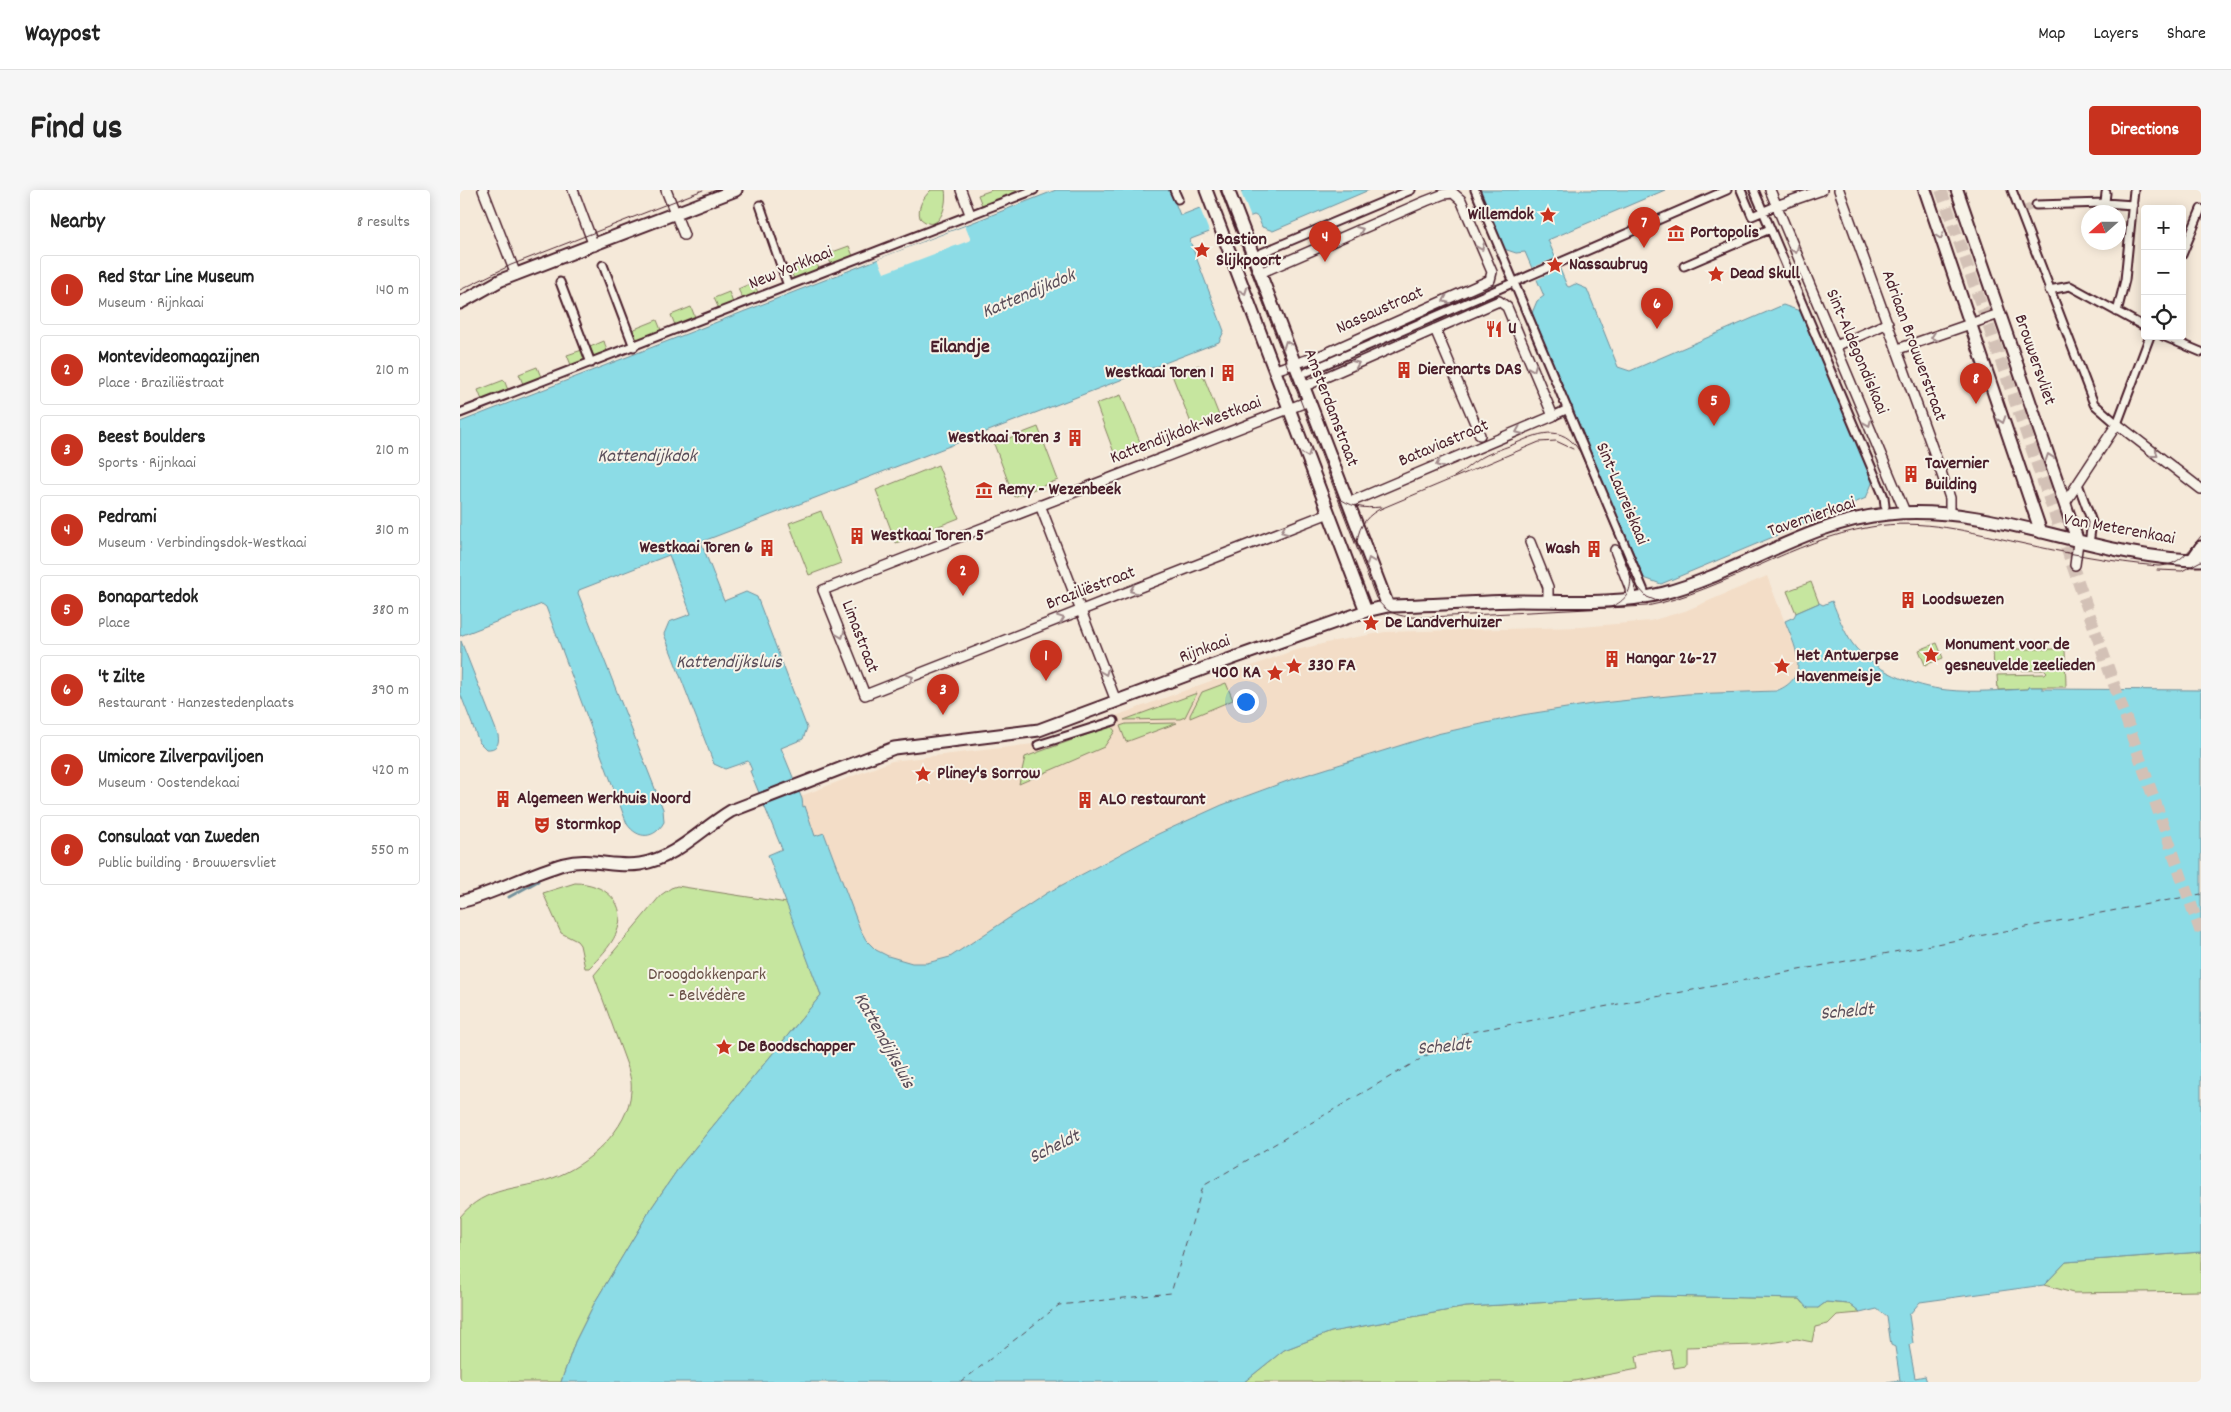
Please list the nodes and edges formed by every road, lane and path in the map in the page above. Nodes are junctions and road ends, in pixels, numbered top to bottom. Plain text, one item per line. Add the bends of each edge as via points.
1 (483, 190) edge
2 (573, 190) edge
3 (666, 190) edge
4 (736, 190) edge
5 (961, 190) edge
6 (1034, 190) edge
7 (1174, 190) edge
8 (1206, 190) edge
9 (1411, 190) edge
10 (1475, 190) edge
11 (1727, 190) edge
12 (1741, 190) edge
13 (1754, 190) edge
14 (1770, 190) edge
15 (1822, 190) edge
16 (1839, 190) edge
17 (1924, 190) edge
18 (1957, 190) edge
19 (2012, 190) edge
20 (2134, 190) edge
21 (1229, 193) edge
22 (2106, 193) dead end
23 (1178, 199) dead end
24 (760, 205) dead end
25 (2036, 205) tunnel mouth
26 (2105, 205) edge
27 (2133, 205) junction
28 (1776, 206) junction
29 (2081, 206) edge
30 (2126, 206) edge
31 (2201, 209) edge
32 (1763, 211) junction
33 (676, 214) junction
34 (970, 214) junction
35 (1770, 229) junction
36 (684, 234) dead end
37 (594, 246) junction
38 (2184, 250) edge
39 (1260, 254) dead end
40 (603, 265) dead end
41 (1684, 266) dead end
42 (514, 270) junction
43 (1260, 273) junction
44 (560, 282) dead end
45 (1514, 283) junction
46 (788, 286) junction
47 (2049, 290) junction
48 (460, 303) edge
49 (2117, 312) junction
50 (1999, 314) junction
51 (1888, 323) junction
52 (1969, 325) junction
53 (2141, 325) edge
54 (1435, 329) junction
55 (2148, 340) edge
56 (2173, 340) edge
57 (1836, 346) junction
58 (634, 347) junction
59 (1898, 349) junction
60 (2201, 352) edge
61 (591, 363) junction
62 (1294, 364) junction
63 (1275, 370) junction
64 (1307, 372) dead end
65 (1303, 387) junction
66 (1309, 401) junction
67 (1290, 409) junction
68 (1568, 409) junction
69 (460, 413) edge
70 (1553, 416) junction
71 (2117, 424) junction
72 (1480, 435) dead end
73 (2078, 484) junction
74 (2201, 490) edge
75 (1348, 503) junction
76 (2065, 503) junction
77 (1040, 505) junction
78 (1885, 506) dead end
79 (1905, 512) junction
80 (1329, 513) junction
81 (1950, 514) junction
82 (2041, 532) junction
83 (1530, 542) dead end
84 (2083, 543) junction
85 (2201, 547) edge
86 (1616, 550) dead end
87 (2196, 560) edge
88 (2075, 565) dead end
89 (823, 590) joint
90 (1644, 591) dead end
91 (1630, 598) junction
92 (1548, 601) junction
93 (1388, 606) junction
94 (1082, 611) junction
95 (1366, 611) junction
96 (864, 695) joint
97 (1116, 701) junction
98 (1114, 721) dead end
99 (1038, 745) dead end
100 (460, 902) edge

1 - 42 street
2 - 37 street
3 - 33 street
4 - 33 street
5 - 34 street
6 - 34 street, New Yorkkaai
7 - 23 street
8 -> 63 street
9 - 39 street
10 - 45 street, Sint-Laureiskaai
11 - 45 street
12 - 32 street via 1752,216
13 - 32 street, Sint-Aldegondiskaai
14 - 28 street, Sint-Aldegondiskaai
15 - 28 street
16 - 51 street, Adriaan Brouwerstraat
17 -> 52 street
18 - 50 street, Brouwersvliet
19 - 47 street
20 - 27 street
21 - 43 street, Amsterdamstraat
22 - 26 street
24 - 46 street
25 - 29 street
27 - 30 street
27 - 49 street via 2125,280
28 - 32 street
28 -> 57 street, Sint-Aldegondiskaai
31 - 38 street
32 - 35 street, Sint-Aldegondiskaai
33 - 36 street
33 - 37 street
34 - 46 street, New Yorkkaai
35 - 41 street
35 - 78 street, Sint-Aldegondiskaai via 1881,488
37 - 42 street
40 - 58 street
42 - 48 street
62 -> 43 street, Amsterdamstraat
43 -> 62 street, Nassaustraat via 1426,201 1453,193 1461,200 1492,272 1490,280 1322,355
44 - 61 street
45 - 64 street, Nassaustraat
45 - 68 street, Sint-Laureiskaai
46 - 58 street, New Yorkkaai
47 - 49 street via 2070,286
47 - 71 street via 2094,404
49 - 53 street
50 - 52 street
76 -> 50 street, Brouwersvliet
51 - 57 street
51 - 59 street, Adriaan Brouwerstraat
52 -> 59 street
52 -> 82 street
65 -> 54 street
54 -> 70 street via 1499,301 1507,307
54 - 72 street
55 - 71 street
56 - 60 street
57 -> 79 street, Sint-Aldegondiskaai
58 - 61 street, New Yorkkaai
59 - 81 street, Adriaan Brouwerstraat via 1950,498
61 - 69 street, New Yorkkaai
62 - 63 street, Nassaustraat
62 - 65 street, Amsterdamstraat
63 - 67 street
65 - 66 street, Amsterdamstraat
66 - 67 street, Kattendijkdok-Westkaai
66 - 75 street, Amsterdamstraat
67 - 77 street, Kattendijkdok-Westkaai
67 -> 80 street
68 - 70 street
68 - 90 street, Sint-Laureiskaai
70 -> 75 street, Bataviastraat
71 - 73 street
71 -> 74 street
73 - 76 street
73 - 84 street via 2092,522
93 -> 75 street, Amsterdamstraat
76 - 84 street, Brouwersvliet
77 - 89 street, Kattendijkdok-Westkaai
77 - 94 street
79 - 81 street, Tavernierkaai
79 - 91 street, Tavernierkaai via 1839,524 1689,585
80 -> 94 street, Braziliëstraat
80 - 95 street
81 - 82 street, Tavernierkaai
82 - 84 street, Van Meterenkaai
83 - 92 street via 1548,587
84 - 87 street, Van Meterenkaai
84 - 88 street
85 - 87 street
86 - 91 street, Sint-Laureiskaai
89 -> 96 street, Limastraat
91 - 92 street, Rijnkaai
92 - 93 street, Rijnkaai
93 - 95 street, Rijnkaai
96 -> 94 street, Braziliëstraat
94 -> 97 street
95 - 97 street, Rijnkaai
97 - 100 street, Rijnkaai via 1033,732 894,748 731,811 677,850 658,859 640,864 577,861
98 - 99 street

